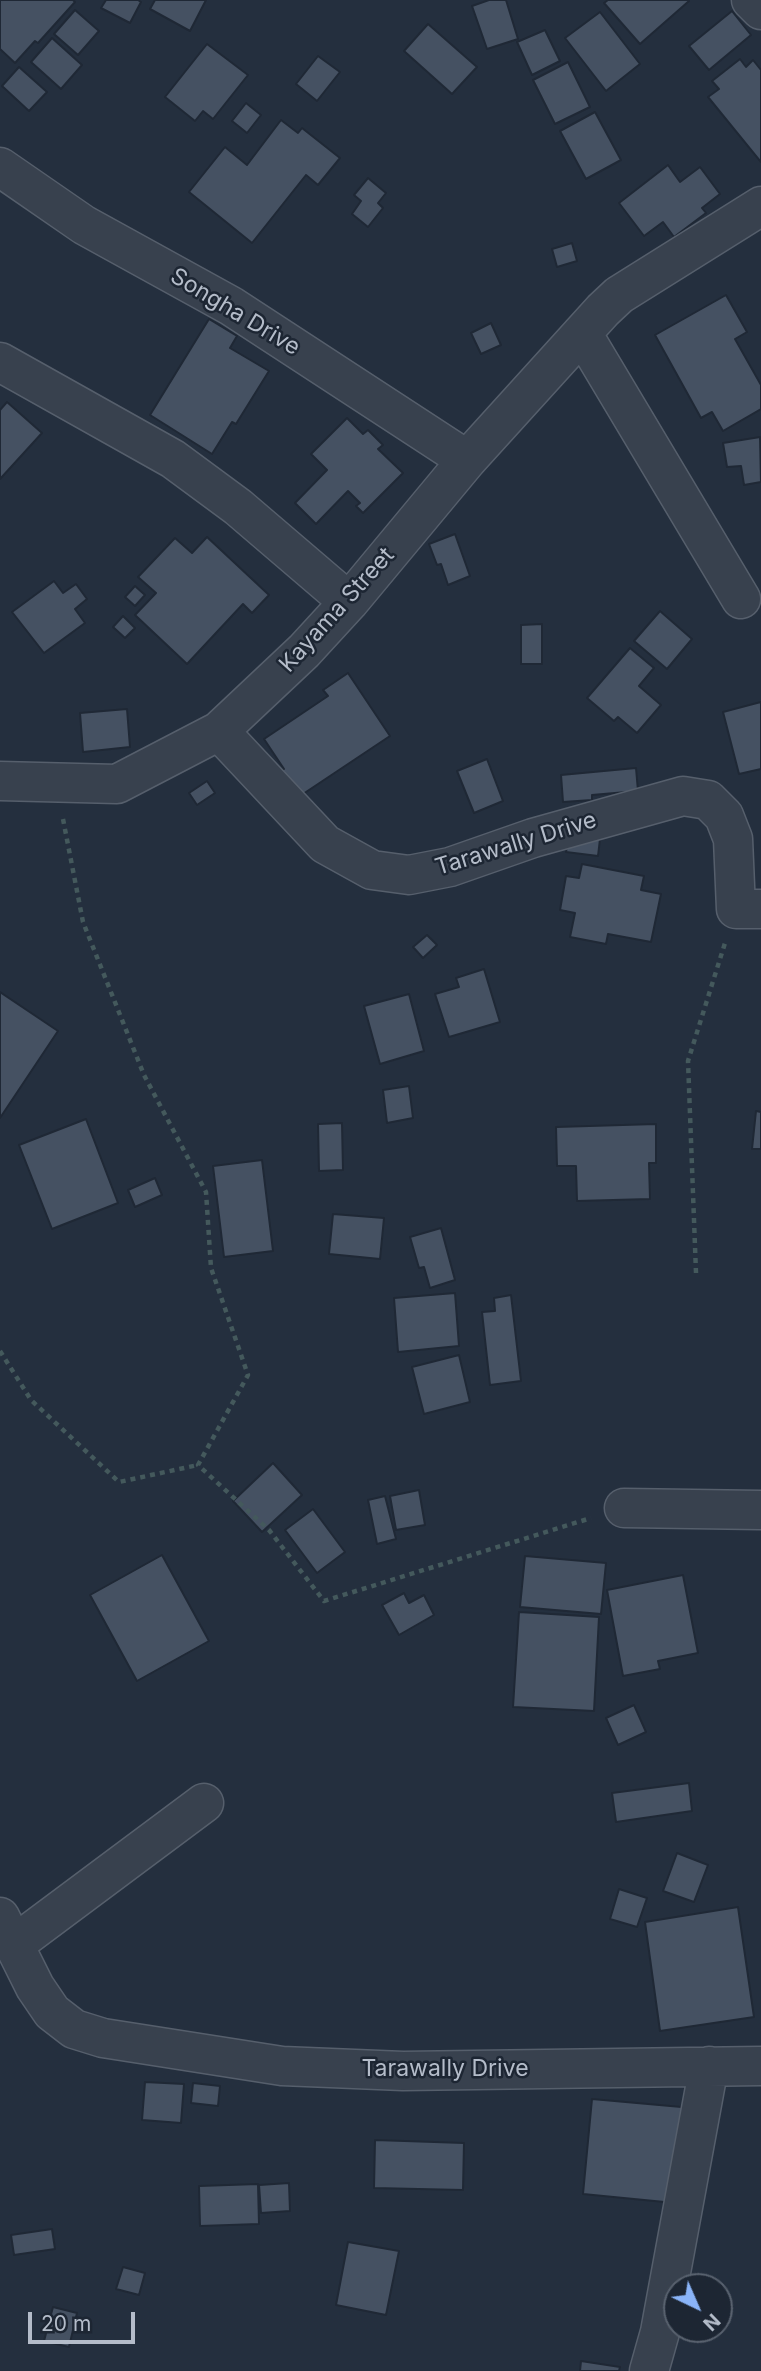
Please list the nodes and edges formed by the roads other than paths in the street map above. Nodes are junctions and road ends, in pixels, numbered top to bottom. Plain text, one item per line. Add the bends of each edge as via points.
1 (751, 0) edge
2 (761, 10) edge
3 (0, 167) edge
4 (761, 206) edge
5 (601, 313) junction
6 (0, 362) edge
7 (467, 460) junction
8 (741, 599) dead end
9 (349, 602) junction
10 (219, 731) junction
11 (0, 781) edge
12 (748, 909) edge
13 (624, 1508) road end
14 (761, 1510) edge
15 (204, 1804) dead end
16 (8, 1931) edge
17 (709, 2066) junction
18 (761, 2066) edge
19 (649, 2371) edge

1 - 2 street
3 - 7 street, Songha Drive via 84,225 232,306
4 - 5 street, Kayama Street
5 - 7 street, Kayama Street
5 - 8 street
6 - 9 street via 173,459 239,507
7 - 9 street, Kayama Street
9 - 10 street, Kayama Street
10 - 11 street, Kayama Street via 117,784
10 - 12 street, Tarawally Drive via 325,844 372,870 409,875 450,867 533,838 683,796 708,800 724,816 733,839
13 - 14 street
15 - 16 street
16 - 17 street, Tarawally Drive via 52,2012 74,2029 103,2038 282,2066 390,2071
17 - 18 street, Tarawally Drive
17 - 19 street

